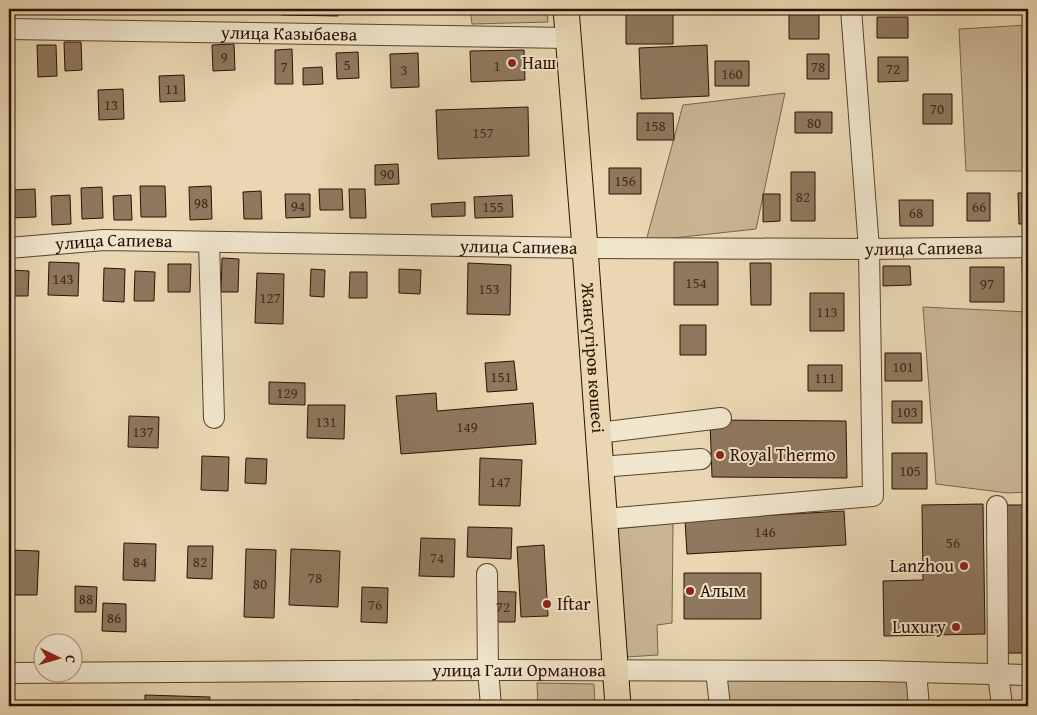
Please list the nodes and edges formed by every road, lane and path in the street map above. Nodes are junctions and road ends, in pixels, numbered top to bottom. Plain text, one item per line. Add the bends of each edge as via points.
1 (566, 9) edge
2 (851, 9) edge
3 (9, 29) edge
4 (568, 38) junction
5 (209, 242) junction
6 (1028, 247) edge
7 (9, 248) edge
8 (585, 248) junction
9 (868, 249) junction
10 (214, 418) dead end
11 (721, 418) dead end
12 (598, 433) junction
13 (701, 459) dead end
14 (601, 468) junction
15 (997, 506) dead end
16 (605, 519) junction
17 (487, 574) dead end
18 (488, 670) junction
19 (616, 671) junction
20 (716, 671) junction
21 (916, 672) junction
22 (9, 673) edge
23 (998, 674) junction
24 (1028, 675) edge
25 (490, 706) edge
26 (618, 706) edge
27 (720, 706) edge
28 (919, 706) edge
29 (1002, 706) edge

1 - 4 main road, Жансүгіров көшесі
2 - 9 street
3 - 4 street, улица Казыбаева
4 - 8 main road, Жансүгіров көшесі
5 - 7 street, улица Сапиева via 104,240
5 - 8 street, улица Сапиева
5 - 10 street
6 - 9 street, улица Сапиева
8 - 9 street, улица Сапиева
8 - 12 main road, Жансүгіров көшесі
9 - 16 street via 873,496
11 - 12 street
12 - 14 main road, Жансүгіров көшесі
13 - 14 street
14 - 16 main road, Жансүгіров көшесі
15 - 23 street
16 - 19 main road, Жансүгіров көшесі
17 - 18 street
18 - 19 street, улица Гали Орманова
18 - 22 street, улица Гали Орманова
18 - 25 street
19 - 20 street, улица Гали Орманова
19 - 26 main road, Жансүгіров көшесі
20 - 21 street, улица Гали Орманова
20 - 27 street
21 - 23 street, улица Гали Орманова
21 - 28 street
23 - 24 street, улица Гали Орманова
23 - 29 street

